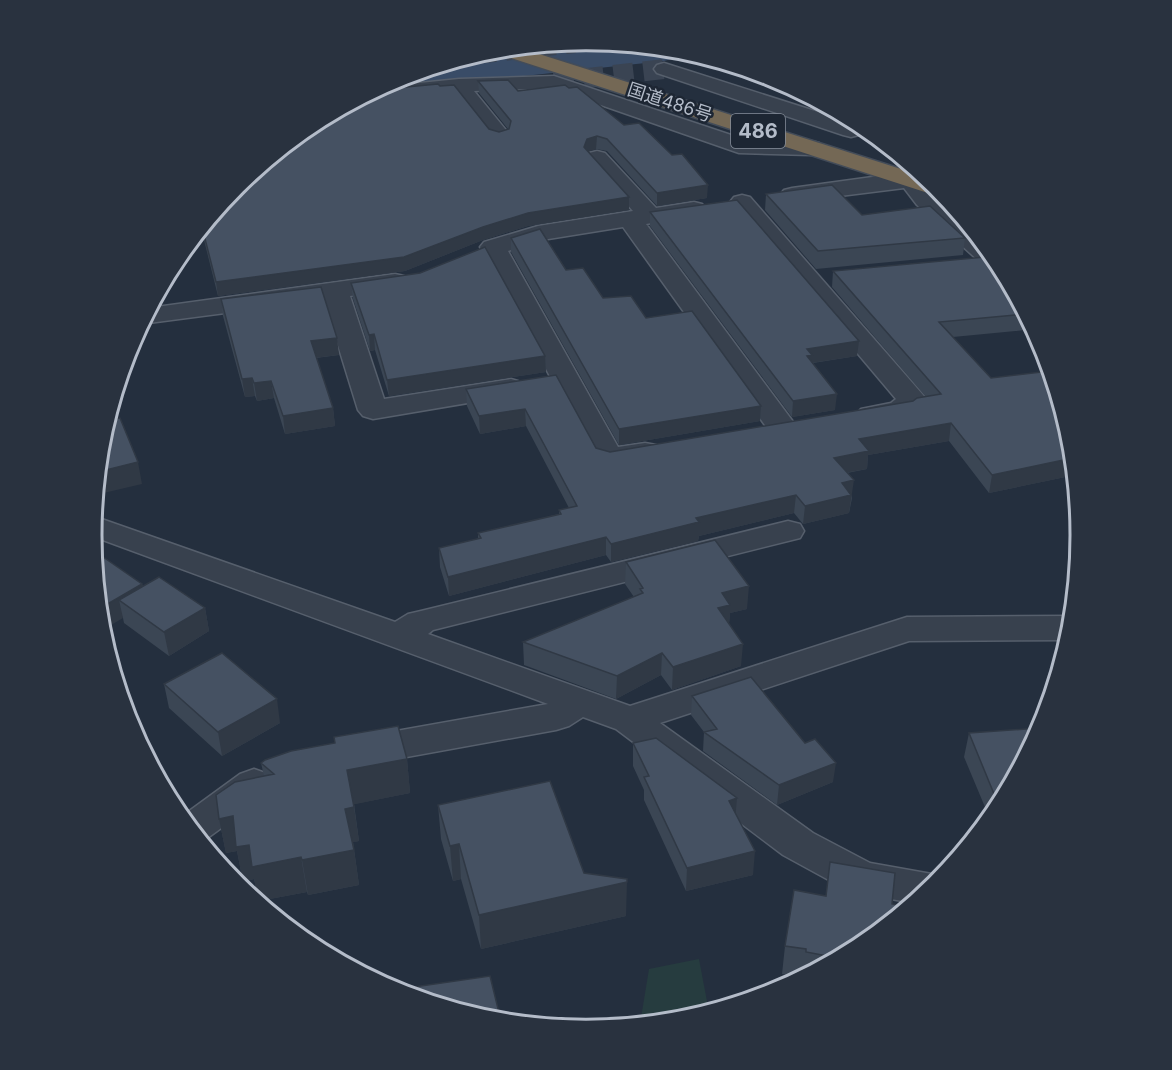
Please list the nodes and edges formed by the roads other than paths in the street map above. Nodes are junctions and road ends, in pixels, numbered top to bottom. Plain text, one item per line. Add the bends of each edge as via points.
1 (544, 53) edge
2 (536, 54) edge
3 (699, 64) edge
4 (459, 85) junction
5 (392, 92) edge
6 (853, 132) edge
7 (499, 135) edge
8 (868, 142) edge
9 (811, 148) junction
10 (597, 158) edge
11 (905, 171) edge
12 (909, 175) edge
13 (920, 185) edge
14 (742, 202) junction
15 (640, 217) junction
16 (970, 240) edge
17 (960, 265) edge
18 (987, 265) edge
19 (422, 276) edge
20 (843, 276) edge
21 (808, 279) junction
22 (335, 292) junction
23 (155, 316) edge
24 (548, 383) junction
25 (841, 420) edge
26 (783, 429) edge
27 (667, 448) edge
28 (102, 529) edge
29 (788, 531) dead end
30 (1061, 628) edge
31 (398, 636) junction
32 (579, 702) junction
33 (629, 720) junction
34 (199, 825) edge
35 (918, 887) edge

1 - 6 highway, 国道486号 / 486
2 - 9 highway, 国道486号 / 486 via 578,73
3 - 6 street via 664,69
4 - 5 street
4 - 7 street
4 - 9 street via 554,82 747,148
6 - 8 highway, 国道486号 / 486
9 - 11 highway, 国道486号 / 486
10 - 15 street
12 - 14 street
13 - 16 street via 925,200
14 - 15 street
14 - 21 street
15 - 24 street via 538,233 483,252
15 - 26 street
17 - 18 street
19 - 22 street
20 - 21 street
21 - 25 street via 913,401 900,410
22 - 23 street
22 - 24 street via 373,410
24 - 27 street via 609,458
28 - 31 street
29 - 31 street via 421,622
30 - 33 street via 907,629
31 - 32 street
32 - 33 street
32 - 34 street via 556,717 304,766 256,782
33 - 35 street via 798,844 862,878

